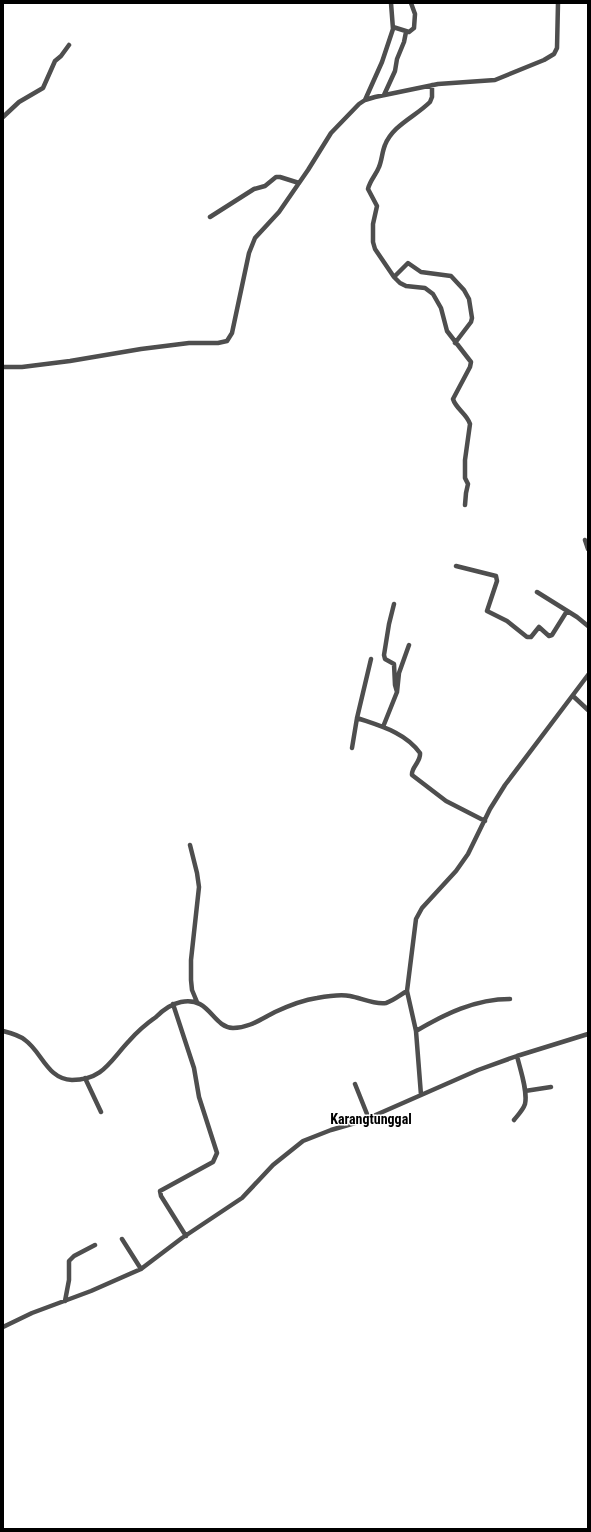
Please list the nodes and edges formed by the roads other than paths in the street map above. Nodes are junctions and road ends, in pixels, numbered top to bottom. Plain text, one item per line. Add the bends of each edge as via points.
1 (391, 3) edge
2 (411, 3) edge
3 (558, 3) edge
4 (393, 27) junction
5 (406, 32) junction
6 (69, 45) dead end
7 (432, 85) junction
8 (384, 95) junction
9 (365, 100) junction
10 (3, 117) edge
11 (299, 183) junction
12 (210, 217) dead end
13 (394, 277) junction
14 (455, 343) junction
15 (3, 367) edge
16 (465, 506) dead end
17 (584, 540) dead end
18 (588, 550) edge
19 (456, 566) dead end
20 (537, 592) dead end
21 (394, 604) dead end
22 (567, 611) junction
23 (588, 626) edge
24 (409, 645) dead end
25 (372, 659) dead end
26 (588, 675) edge
27 (397, 692) junction
28 (573, 696) junction
29 (588, 710) edge
30 (357, 718) junction
31 (383, 727) junction
32 (352, 748) dead end
33 (485, 821) junction
34 (190, 844) dead end
35 (407, 990) junction
36 (510, 999) dead end
37 (197, 1002) junction
38 (173, 1004) junction
39 (3, 1031) edge
40 (416, 1031) junction
41 (588, 1034) edge
42 (517, 1056) junction
43 (85, 1078) junction
44 (355, 1084) dead end
45 (551, 1087) dead end
46 (525, 1091) junction
47 (421, 1095) junction
48 (102, 1112) dead end
49 (369, 1119) junction
50 (514, 1120) dead end
51 (186, 1236) junction
52 (122, 1239) dead end
53 (95, 1245) dead end
54 (141, 1269) junction
55 (65, 1301) junction
56 (3, 1327) edge

1 - 4 street
2 - 5 street via 415,14 414,28 411,32
3 - 7 street via 557,48 554,54 496,80
4 - 5 street
4 - 9 street via 382,62
5 - 8 street via 395,71
6 - 10 street via 55,61 43,88 19,102
7 - 8 street
7 - 13 street via 430,102 401,124 384,145 379,167 369,184 369,191 377,206 373,224 374,245
8 - 9 street
9 - 11 street via 331,133
11 - 12 street via 277,177
11 - 15 street via 279,212 252,243 232,333 227,341 141,349 70,362
13 - 14 street via 406,286 424,288 433,294 441,308 447,331
13 - 14 street via 408,263 420,272 449,275 456,280 467,295 472,315 471,322
14 - 16 street via 471,362 453,399 470,424 465,460 465,478 468,484
17 - 18 street
19 - 22 street via 495,575 497,581 487,608 488,612 507,621 527,637 540,627 549,636 552,635
20 - 22 street
21 - 27 street via 384,655 394,664
22 - 23 street
24 - 27 street via 399,673
25 - 30 street
26 - 28 street
27 - 31 street
28 - 29 street
28 - 33 street via 504,785
30 - 31 street
30 - 32 street
31 - 33 street via 404,737 419,752 420,757 412,775 441,798
33 - 35 street via 456,871 418,914
34 - 37 street via 199,894 191,975 191,987
35 - 37 street via 383,1003 344,995 303,1001 237,1028 221,1023
35 - 40 street
36 - 40 street via 487,1000 461,1008
37 - 38 street
38 - 43 street via 140,1029 103,1071
38 - 51 street via 194,1068 200,1101 217,1153 213,1162 160,1191
39 - 43 street via 26,1040 47,1067 59,1077
40 - 47 street
41 - 42 street
42 - 46 street
42 - 47 street
43 - 48 street
44 - 49 street
45 - 46 street
46 - 50 street via 525,1103
47 - 49 street
49 - 51 street via 303,1141 273,1165 242,1198
51 - 54 street
52 - 54 street
53 - 55 street via 69,1261
54 - 55 street
55 - 56 street

